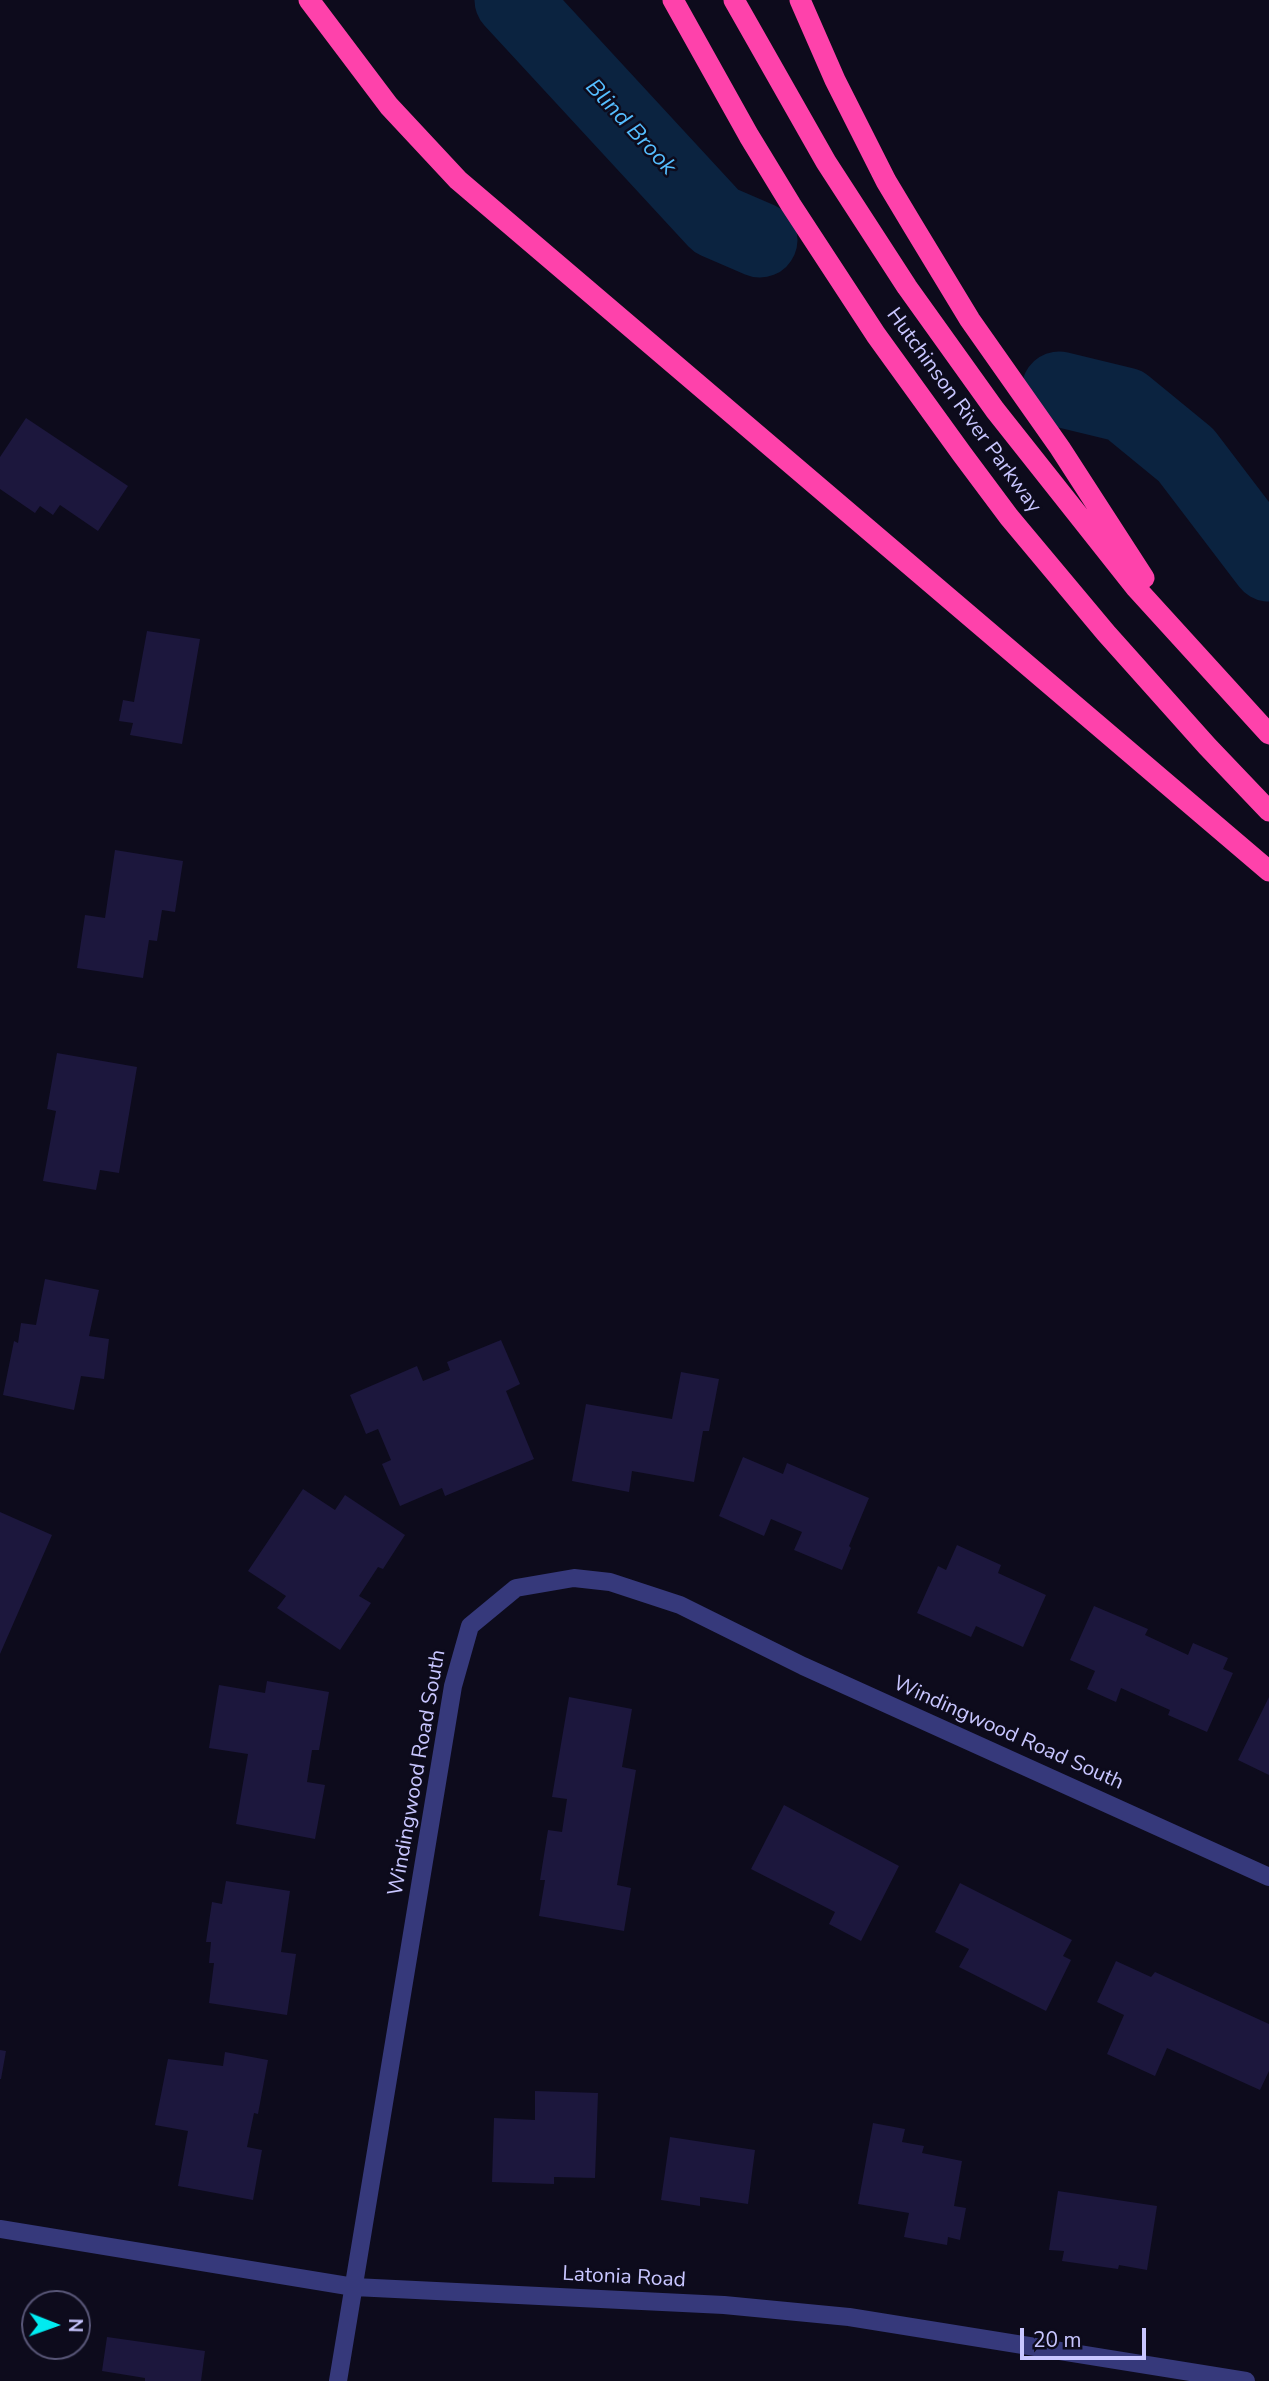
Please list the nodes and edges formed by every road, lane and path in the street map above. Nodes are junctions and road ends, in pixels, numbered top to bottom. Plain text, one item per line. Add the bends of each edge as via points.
1 (309, 0) edge
2 (673, 0) edge
3 (734, 0) edge
4 (800, 0) edge
5 (1186, 645) junction
6 (1269, 734) edge
7 (1269, 811) edge
8 (1269, 872) edge
9 (1269, 1877) edge
10 (0, 2229) edge
11 (354, 2287) junction
12 (338, 2381) edge
13 (1246, 2381) edge

1 - 8 highway via 389,106 467,187
2 - 7 highway, Hutchinson River Parkway via 791,205 962,454 1114,642
3 - 5 highway, Hutchinson River Parkway via 826,162 944,340 1010,430
4 - 5 highway via 886,181 970,320 1060,448
5 - 6 highway, Hutchinson River Parkway
9 - 11 street, Windingwood Road South via 803,1666 680,1605 610,1582 574,1578 516,1588 470,1626 453,1686
10 - 11 street, Latonia Road
11 - 12 street, Windingwood Road South
11 - 13 street, Latonia Road via 724,2305 849,2317

